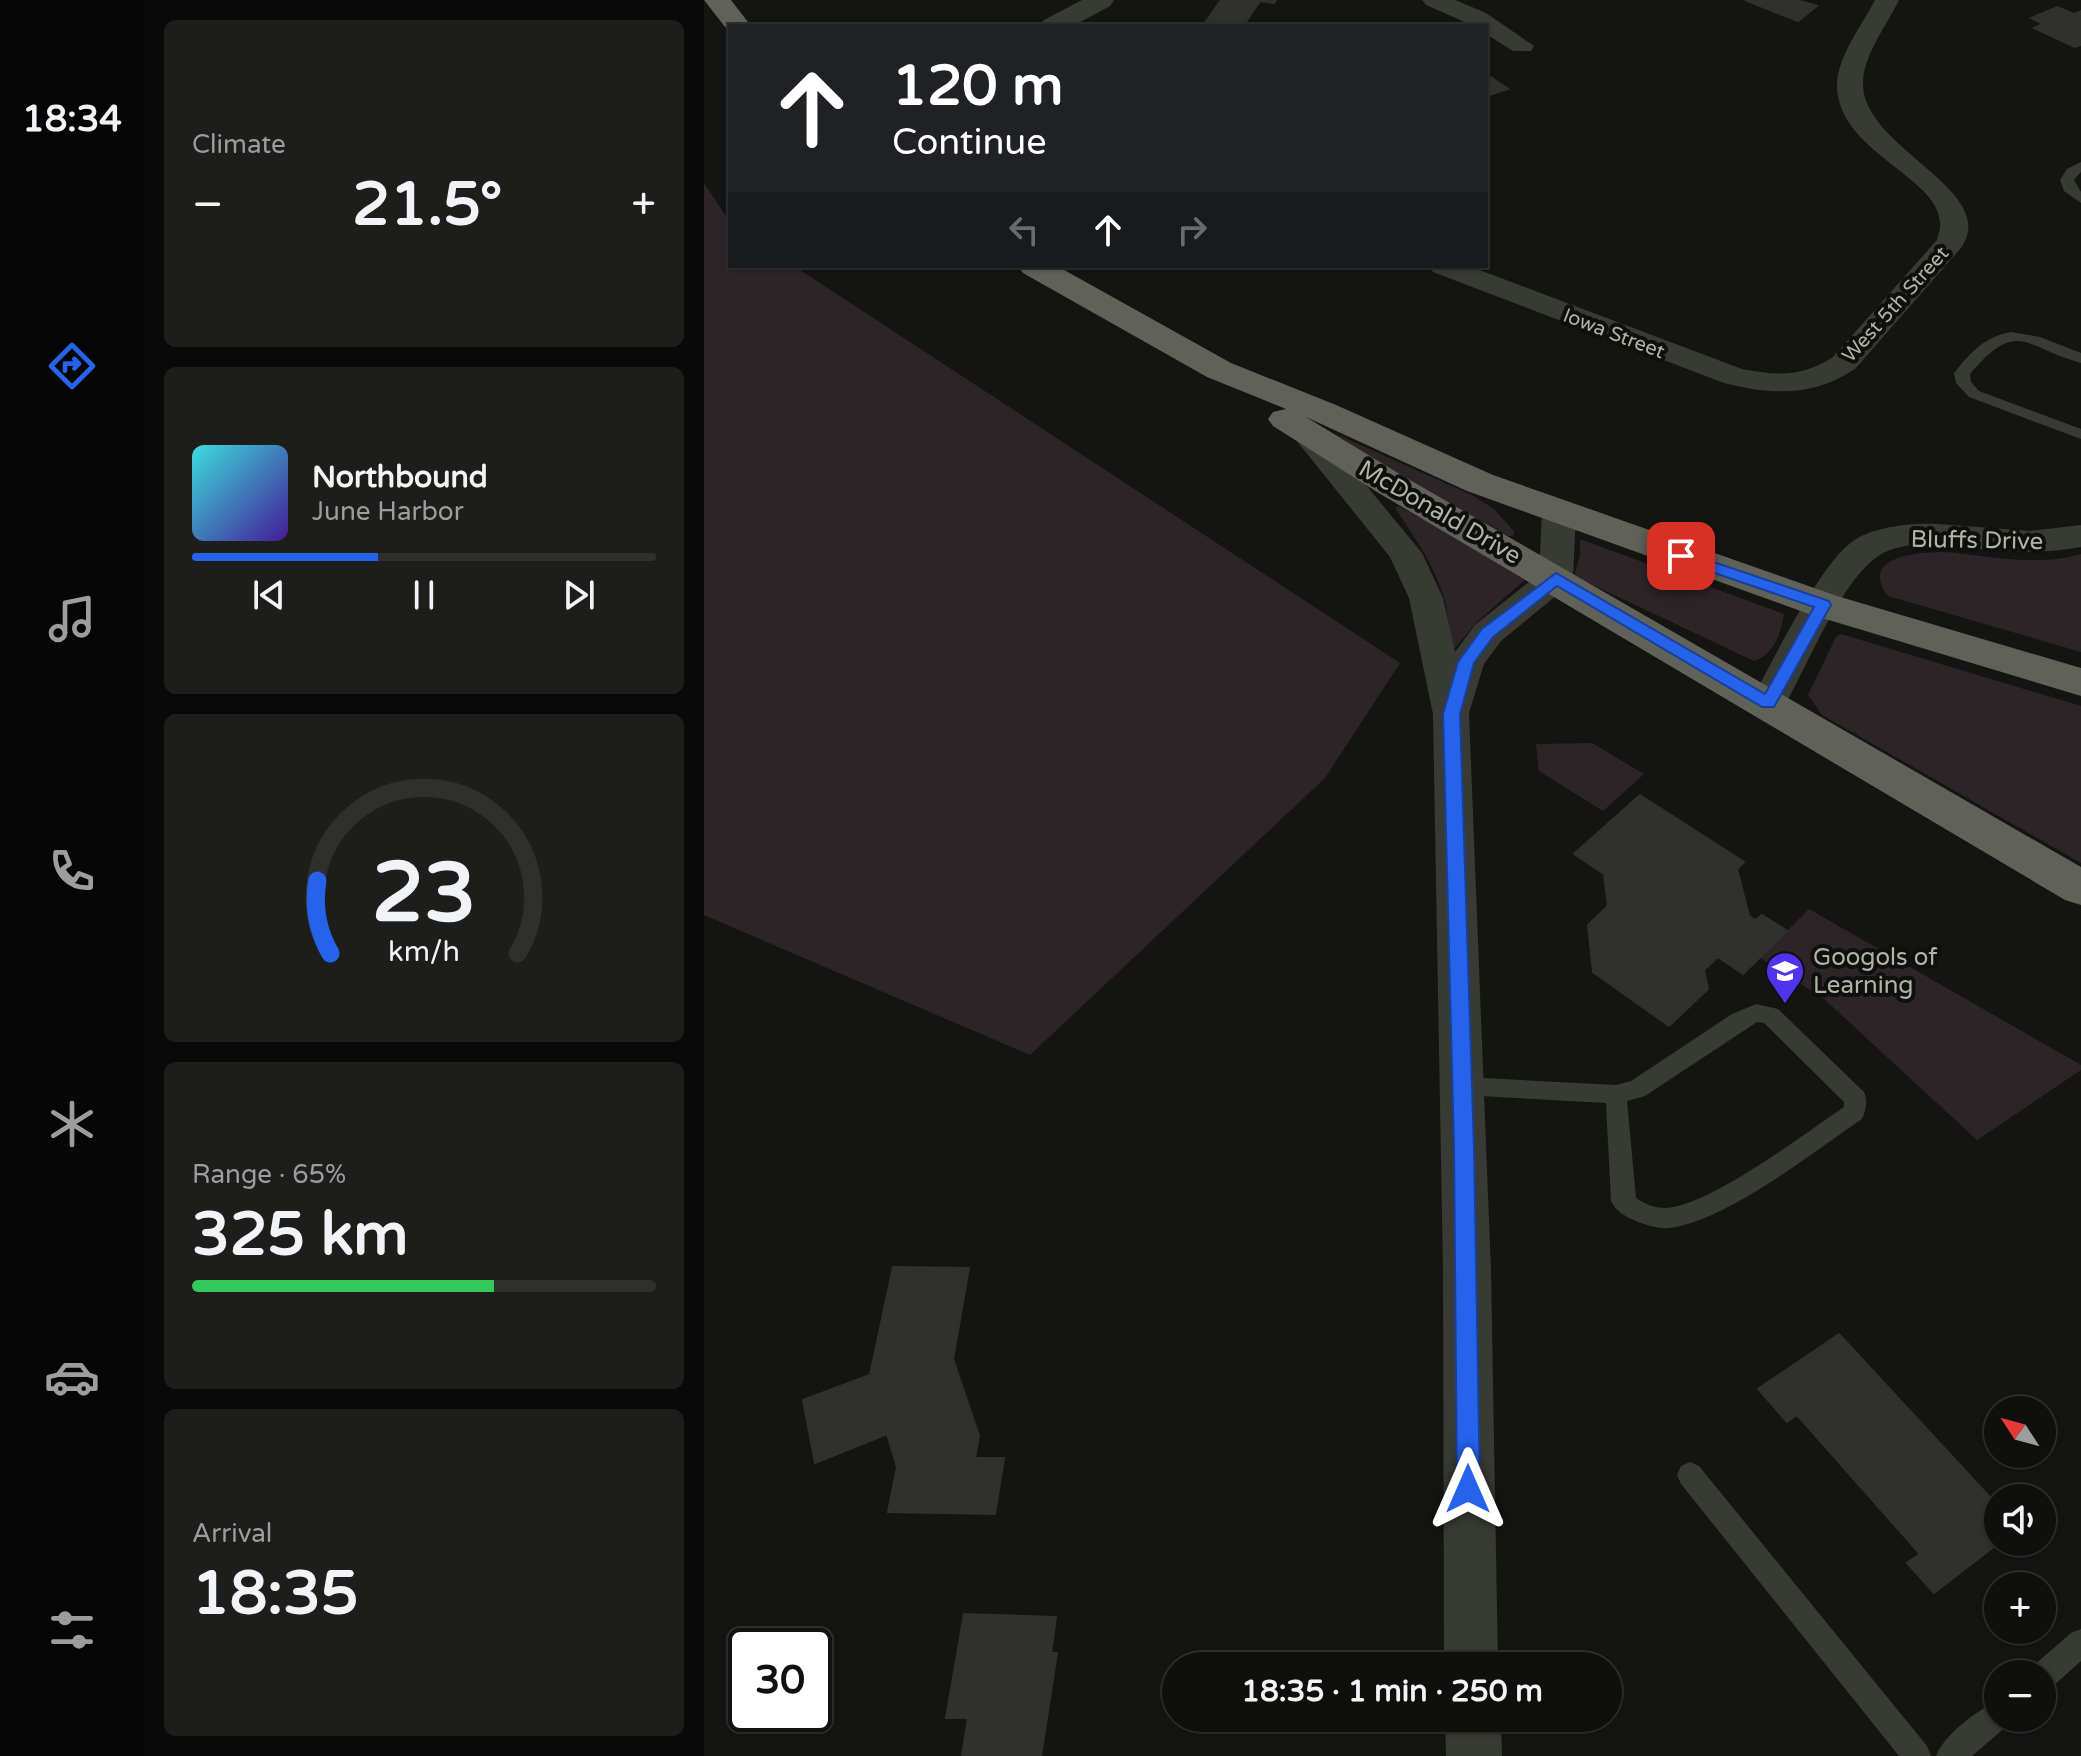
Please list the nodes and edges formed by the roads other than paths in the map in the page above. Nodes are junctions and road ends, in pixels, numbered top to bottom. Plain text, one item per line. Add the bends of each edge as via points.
1 (717, 0) edge
2 (1101, 0) edge
3 (1434, 0) edge
4 (1887, 0) edge
5 (736, 24) edge
6 (1057, 24) edge
7 (1487, 24) edge
8 (1488, 24) edge
9 (1522, 46) dead end
10 (2081, 166) edge
11 (2081, 199) edge
12 (1038, 268) edge
13 (1448, 268) edge
14 (2081, 358) edge
15 (1219, 370) junction
16 (1788, 384) joint
17 (2081, 434) edge
18 (1308, 435) junction
19 (1559, 512) junction
20 (2081, 536) edge
21 (1556, 578) junction
22 (1823, 605) junction
23 (2081, 682) edge
24 (1768, 703) junction
25 (1451, 714) junction
26 (2081, 888) edge
27 (1463, 1086) junction
28 (1616, 1094) junction
29 (1690, 1475) dead end
30 (2081, 1643) edge
31 (1471, 1652) edge
32 (2056, 1665) edge
33 (1984, 1727) edge
34 (1473, 1732) edge
35 (1474, 1756) edge
36 (1917, 1756) edge
37 (1950, 1756) edge

1 - 5 highway
2 - 6 street
3 - 7 street
4 - 16 street, West 5th Street via 1854,69 1851,100 1882,146 1943,197 1954,211 1957,231 1844,363 1826,375
8 - 9 street
10 - 11 lane via 2067,180
12 - 15 highway, McDonald Drive
13 - 16 street, Iowa Street via 1704,367 1755,382
14 - 17 lane via 2019,336 2004,337 1989,344 1962,373 1974,394
15 - 18 highway, McDonald Drive
15 - 19 highway, McDonald Drive
18 - 21 highway, McDonald Drive
18 - 25 street via 1405,553 1426,598
19 - 21 street
19 - 22 highway, McDonald Drive
20 - 22 street, Bluffs Drive via 2029,545 1945,535 1886,541 1852,562
21 - 24 highway, McDonald Drive
21 - 25 street via 1488,633 1467,662
22 - 23 highway, McDonald Drive
22 - 24 street, Bluffs Drive
24 - 26 highway, McDonald Drive
25 - 27 street
27 - 28 lane
27 - 31 street
28 - 28 lane via 1623,1201 1641,1215 1669,1218 1700,1210 1842,1120 1854,1112 1856,1099 1770,1015 1756,1013 1637,1089
29 - 36 lane
30 - 32 lane
33 - 37 lane
34 - 35 street

